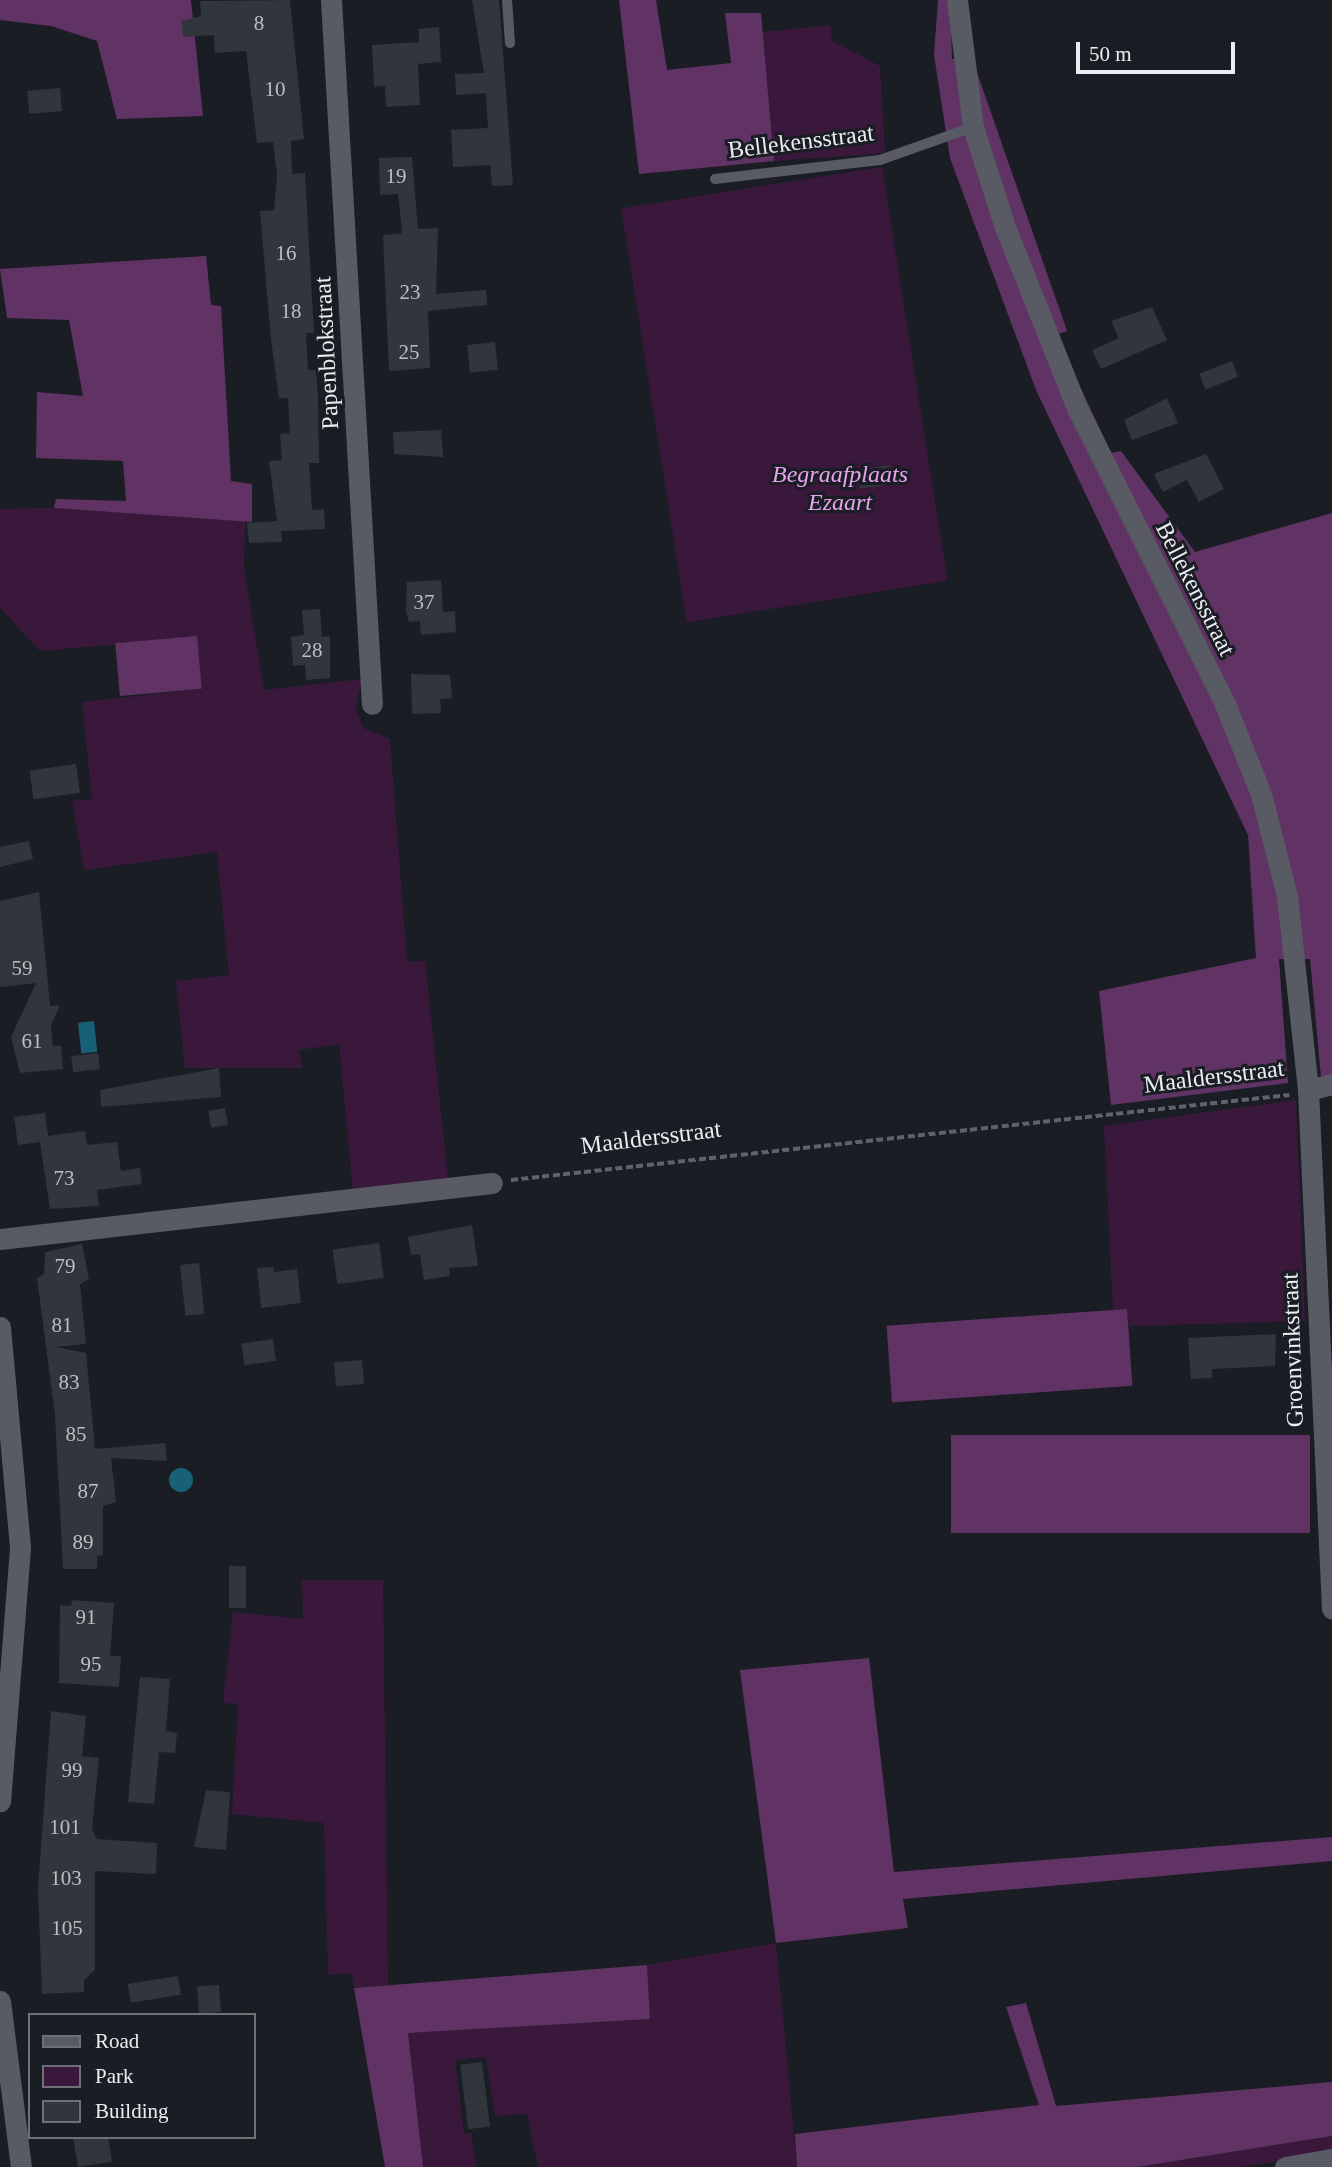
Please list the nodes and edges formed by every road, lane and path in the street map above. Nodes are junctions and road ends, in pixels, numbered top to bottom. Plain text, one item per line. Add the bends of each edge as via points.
1 (331, 0) edge
2 (507, 0) edge
3 (957, 0) edge
4 (510, 43) dead end
5 (973, 127) junction
6 (715, 179) dead end
7 (372, 704) dead end
8 (1332, 1084) edge
9 (1308, 1090) junction
10 (492, 1182) joint
11 (0, 1239) edge
12 (0, 1327) edge
13 (1332, 1608) edge
14 (0, 1801) edge
15 (0, 2001) edge
16 (1332, 2159) edge
17 (21, 2167) edge
18 (1285, 2167) edge

1 - 7 street, Papenblokstraat
2 - 4 lane
3 - 5 street, Bellekensstraat
5 - 6 lane, Bellekensstraat via 880,160
5 - 9 street, Bellekensstraat via 1052,350 1225,704 1261,794 1296,946
8 - 9 street
9 - 10 path, Maaldersstraat via 1259,1101
9 - 13 street, Groenvinkstraat
10 - 11 street
12 - 14 street via 20,1548
15 - 17 street
16 - 18 street

